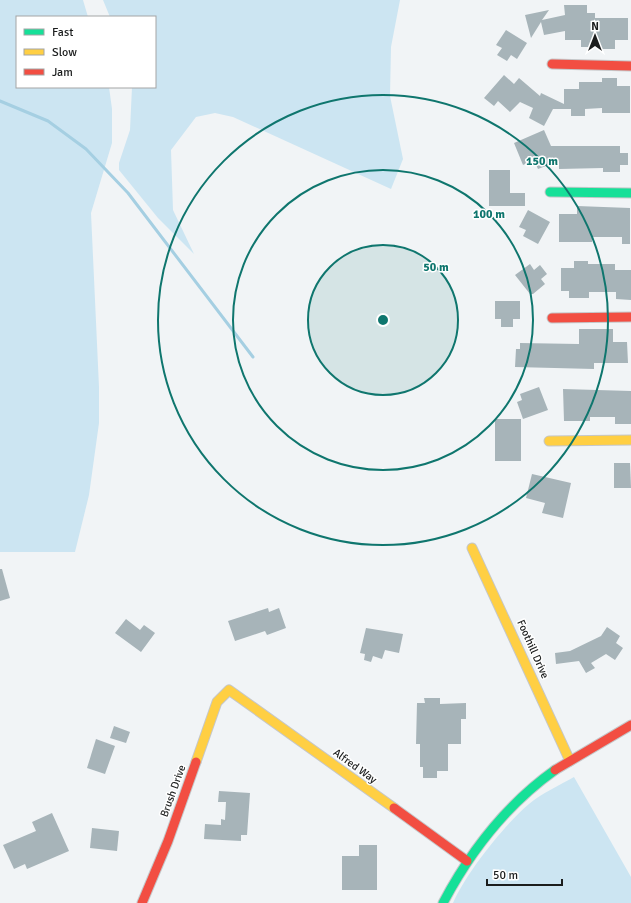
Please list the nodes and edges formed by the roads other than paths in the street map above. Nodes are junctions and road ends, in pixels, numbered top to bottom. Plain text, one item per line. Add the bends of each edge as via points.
1 (552, 64) dead end
2 (631, 66) edge
3 (550, 192) dead end
4 (631, 193) edge
5 (631, 317) edge
6 (552, 318) dead end
7 (631, 440) edge
8 (549, 441) dead end
9 (472, 548) dead end
10 (229, 690) joint
11 (631, 725) edge
12 (570, 761) junction
13 (467, 861) junction
14 (142, 903) edge
15 (443, 903) edge

1 - 2 street
3 - 4 street
5 - 6 street
7 - 8 street
9 - 12 street, Foothill Drive
10 - 13 street, Alfred Way
10 - 14 street, Brush Drive via 217,702 168,841
11 - 12 street
12 - 13 street via 531,788 505,813 484,836
13 - 15 street

